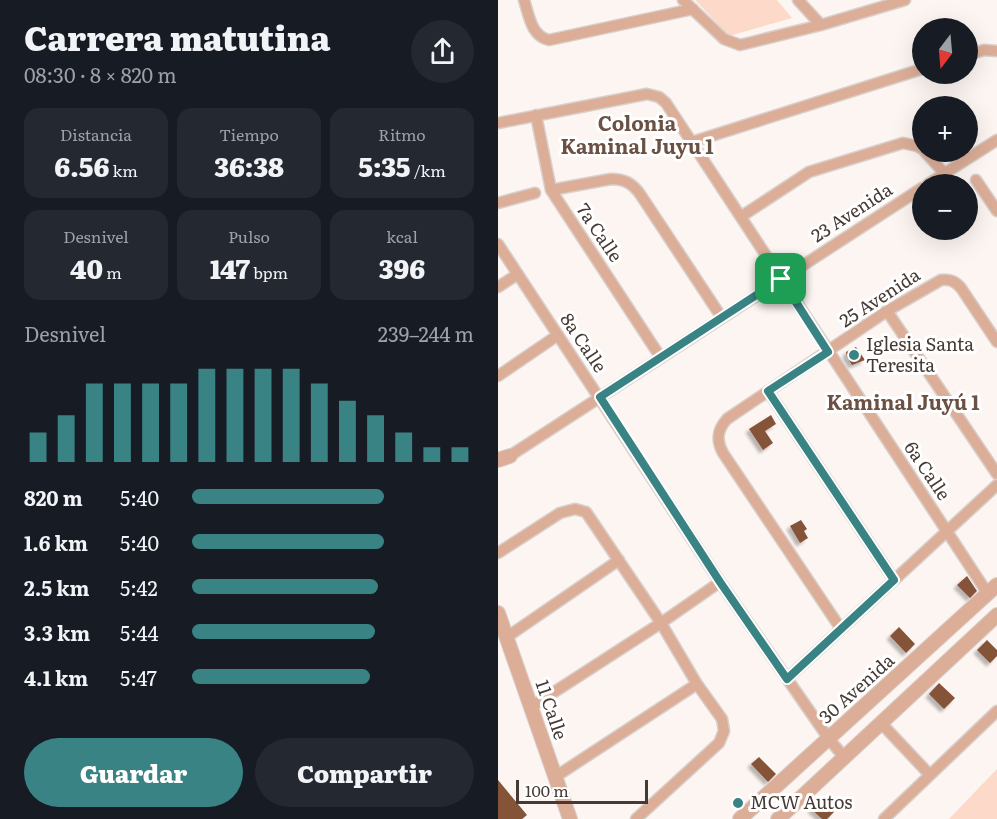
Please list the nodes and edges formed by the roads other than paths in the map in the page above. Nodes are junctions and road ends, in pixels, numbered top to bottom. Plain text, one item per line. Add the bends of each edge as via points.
1 (524, 0) edge
2 (683, 0) edge
3 (798, 0) edge
4 (905, 0) edge
5 (693, 9) junction
6 (821, 25) junction
7 (997, 51) edge
8 (978, 52) edge
9 (912, 72) edge
10 (536, 115) junction
11 (498, 123) edge
12 (997, 140) edge
13 (692, 142) junction
14 (912, 145) edge
15 (934, 162) edge
16 (945, 174) joint
17 (978, 183) edge
18 (551, 190) junction
19 (535, 193) dead end
20 (912, 194) edge
21 (498, 203) edge
22 (997, 211) edge
23 (742, 216) junction
24 (498, 244) edge
25 (518, 274) junction
26 (781, 279) junction
27 (498, 287) edge
28 (888, 311) junction
29 (722, 318) junction
30 (558, 335) junction
31 (997, 342) edge
32 (828, 352) junction
33 (661, 358) junction
34 (498, 376) edge
35 (768, 391) junction
36 (600, 397) junction
37 (502, 460) edge
38 (997, 474) edge
39 (997, 485) edge
40 (947, 531) junction
41 (498, 554) edge
42 (619, 560) junction
43 (894, 580) junction
44 (720, 582) junction
45 (992, 590) edge
46 (498, 612) edge
47 (997, 615) edge
48 (661, 623) junction
49 (841, 629) junction
50 (507, 637) junction
51 (787, 679) junction
52 (697, 684) junction
53 (531, 706) junction
54 (997, 711) edge
55 (881, 723) junction
56 (829, 739) junction
57 (844, 757) junction
58 (929, 774) junction
59 (555, 777) junction
60 (570, 819) edge
61 (636, 819) edge
62 (740, 819) edge
63 (778, 819) edge
64 (884, 819) edge

1 - 5 street via 534,30 542,38 556,39
2 - 5 street
3 - 6 street
4 - 6 street
5 - 6 street via 724,39 740,45
7 - 8 street
9 - 13 street
10 - 11 street
10 - 13 street, 6a Calle via 647,94 659,97 669,106
10 - 18 street, 7a Calle
12 - 16 street
13 - 23 street, 6a Calle
14 - 23 street via 903,143 809,172
15 - 16 street
17 - 22 street
18 - 29 street via 611,179 630,184
18 - 33 street, 7a Calle
19 - 21 street
20 - 26 street, 23 Avenida
23 - 26 street, 6a Calle
24 - 25 street, 8a Calle
25 - 27 street
25 - 30 street, 8a Calle
26 - 29 street, 23 Avenida
26 - 32 street, 6a Calle
28 - 31 street, 25 Avenida via 934,283 949,279 961,288
28 - 32 street, 25 Avenida
28 - 38 street
29 - 33 street, 23 Avenida
30 - 34 street
30 - 36 street, 8a Calle
32 - 35 street, 25 Avenida
32 - 40 street, 6a Calle
33 - 36 street, 23 Avenida
35 - 43 street
35 - 49 street, 25 Avenida via 721,426 718,435 723,453
36 - 37 street, 23 Avenida
36 - 44 street, 8a Calle
39 - 40 street
40 - 43 street
40 - 45 street, 6a Calle
41 - 42 street via 560,513 578,509 589,515
42 - 48 street
42 - 50 street
43 - 49 street
44 - 48 street
44 - 51 street, 8a Calle
45 - 56 street, 30 Avenida
46 - 50 street, 11 Calle
47 - 55 street
48 - 52 street
48 - 53 street
49 - 51 street
50 - 53 street, 11 Calle
51 - 56 street, 8a Calle
52 - 59 street
52 - 61 street via 722,719 723,735 717,745
53 - 59 street, 11 Calle
54 - 58 street
55 - 57 street
55 - 58 street
56 - 57 street, 8a Calle
56 - 62 street, 30 Avenida
57 - 63 street
58 - 64 street
59 - 60 street, 11 Calle

